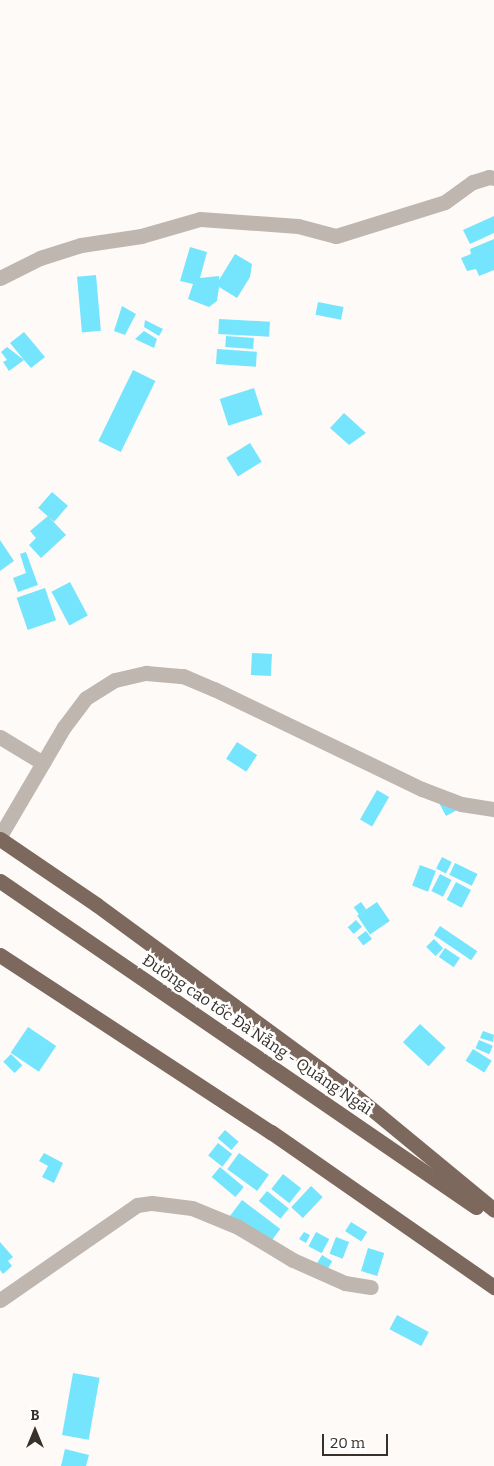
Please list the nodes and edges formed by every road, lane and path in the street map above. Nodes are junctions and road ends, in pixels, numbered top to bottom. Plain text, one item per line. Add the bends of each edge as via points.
1 (494, 178) edge
2 (0, 278) edge
3 (0, 737) edge
4 (43, 763) junction
5 (494, 809) edge
6 (0, 838) edge
7 (0, 881) edge
8 (0, 955) edge
9 (494, 1210) edge
10 (494, 1219) edge
11 (371, 1287) dead end
12 (494, 1287) edge
13 (0, 1300) edge

1 - 2 street via 472,182 445,202 336,236 298,226 200,219 141,236 81,244 40,258
3 - 4 street
4 - 5 street via 86,698 114,680 146,673 182,676 422,789 461,804
4 - 6 street
6 - 9 highway via 97,904 345,1087
7 - 10 highway, Đường cao tốc Đà Nẵng - Quảng Ngãi
8 - 12 highway via 271,1132
11 - 13 street via 336,1279 293,1260 238,1227 192,1208 152,1203 137,1205

